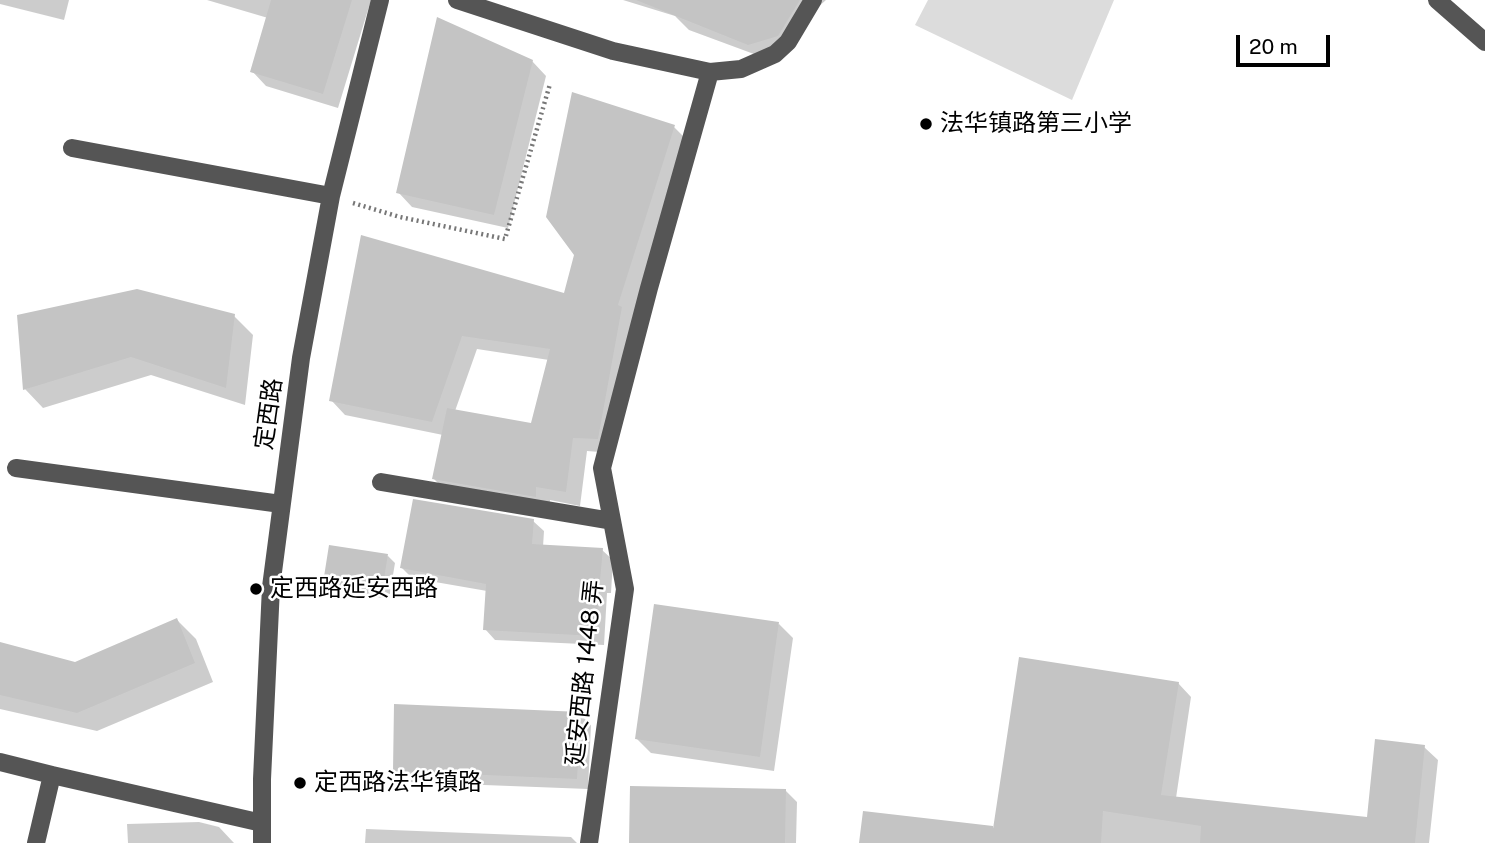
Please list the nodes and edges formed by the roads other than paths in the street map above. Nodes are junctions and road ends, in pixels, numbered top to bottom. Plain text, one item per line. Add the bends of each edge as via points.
1 (380, 0) edge
2 (457, 0) edge
3 (813, 0) edge
4 (1437, 0) edge
5 (1485, 41) edge
6 (710, 72) junction
7 (72, 148) dead end
8 (331, 196) junction
9 (16, 468) dead end
10 (382, 482) dead end
11 (281, 504) junction
12 (612, 521) junction
13 (0, 762) edge
14 (52, 775) junction
15 (262, 823) junction
16 (36, 843) edge
17 (262, 843) edge
18 (589, 843) edge

1 - 8 street, 定西路
2 - 6 street via 612,51
3 - 6 street via 788,42 775,54 741,69
4 - 5 street
6 - 12 street, 延安西路 1448 弄 via 602,468
7 - 8 street
8 - 11 street, 定西路 via 301,358
9 - 11 street
10 - 12 street
11 - 15 street, 定西路 via 271,587
12 - 18 street, 延安西路 1448 弄 via 625,589
13 - 14 street
14 - 15 street
14 - 16 street
15 - 17 street, 定西路

